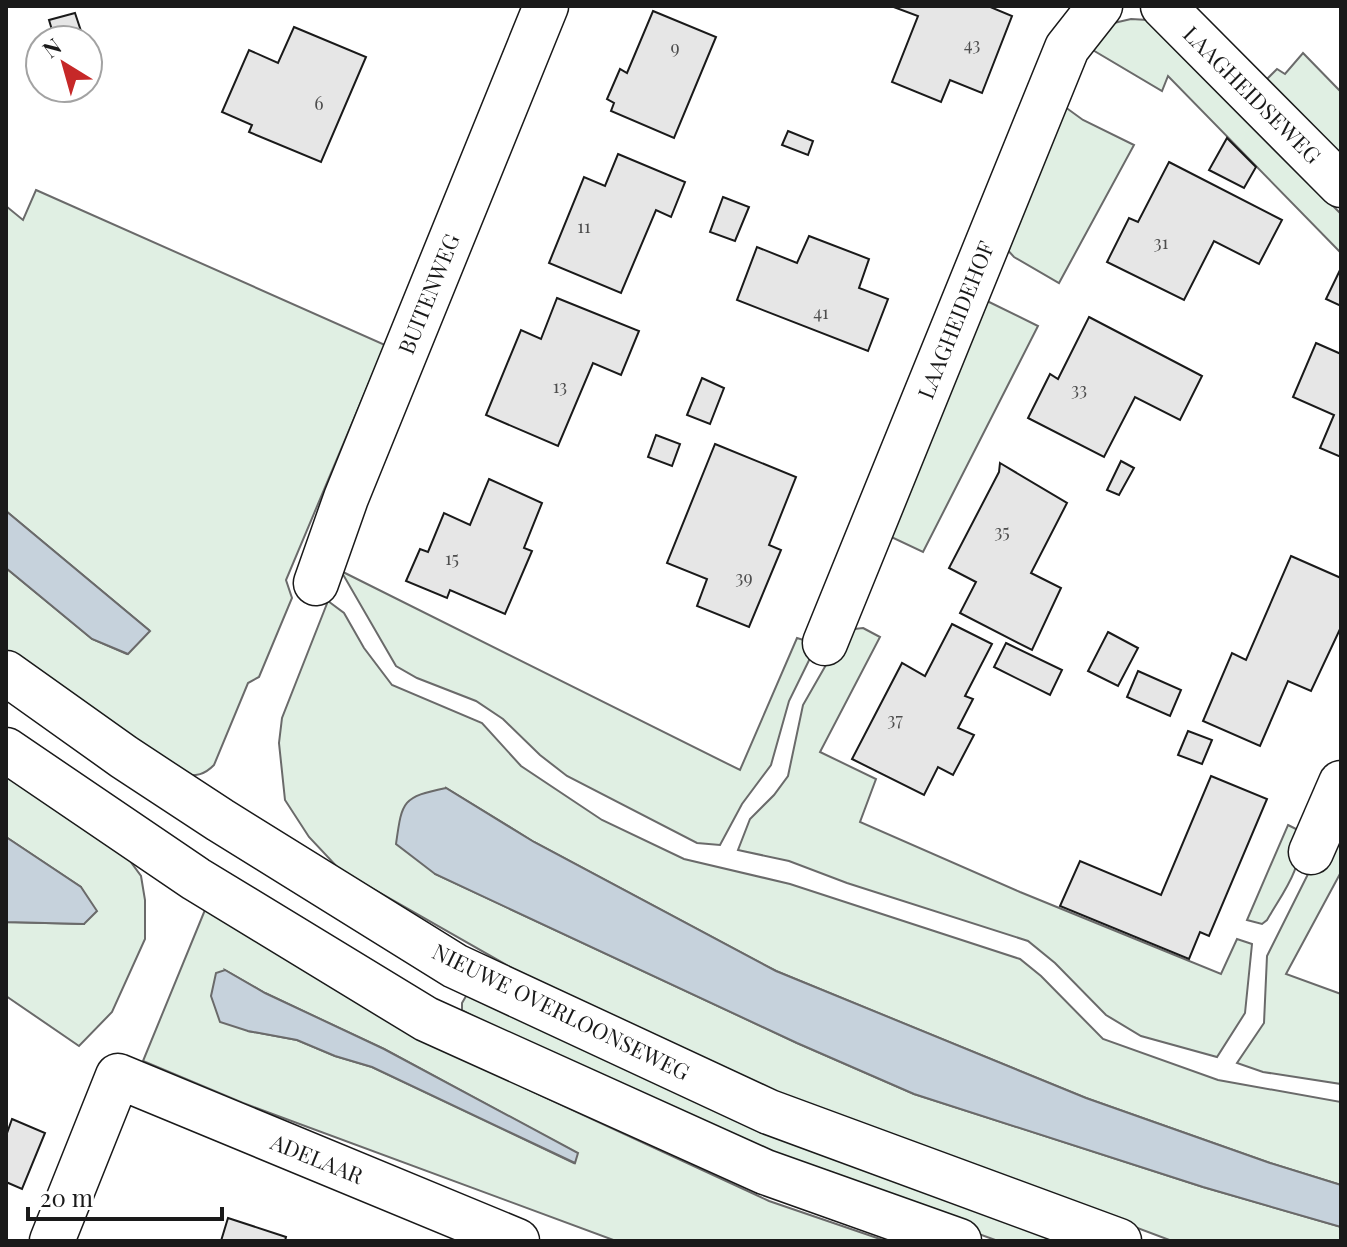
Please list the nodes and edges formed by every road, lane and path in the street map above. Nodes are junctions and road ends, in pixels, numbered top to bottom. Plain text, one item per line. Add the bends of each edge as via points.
1 (546, 6) edge
2 (1100, 6) edge
3 (1163, 6) edge
4 (1341, 185) edge
5 (316, 583) dead end
6 (825, 643) dead end
7 (6, 673) edge
8 (6, 750) edge
9 (1341, 783) edge
10 (1311, 852) dead end
11 (52, 1241) edge
12 (517, 1241) edge
13 (959, 1241) edge
14 (1119, 1241) edge

1 - 5 street, BUITENWEG via 351,483
2 - 6 street, LAAGHEIDEHOF via 1067,48
3 - 4 street, LAAGHEIDSEWEG
7 - 14 street, NIEUWE OVERLOONSEWEG via 208,813 455,966 769,1112
8 - 13 street via 196,879 426,1019 765,1172
9 - 10 street
11 - 12 street, ADELAAR via 118,1076

